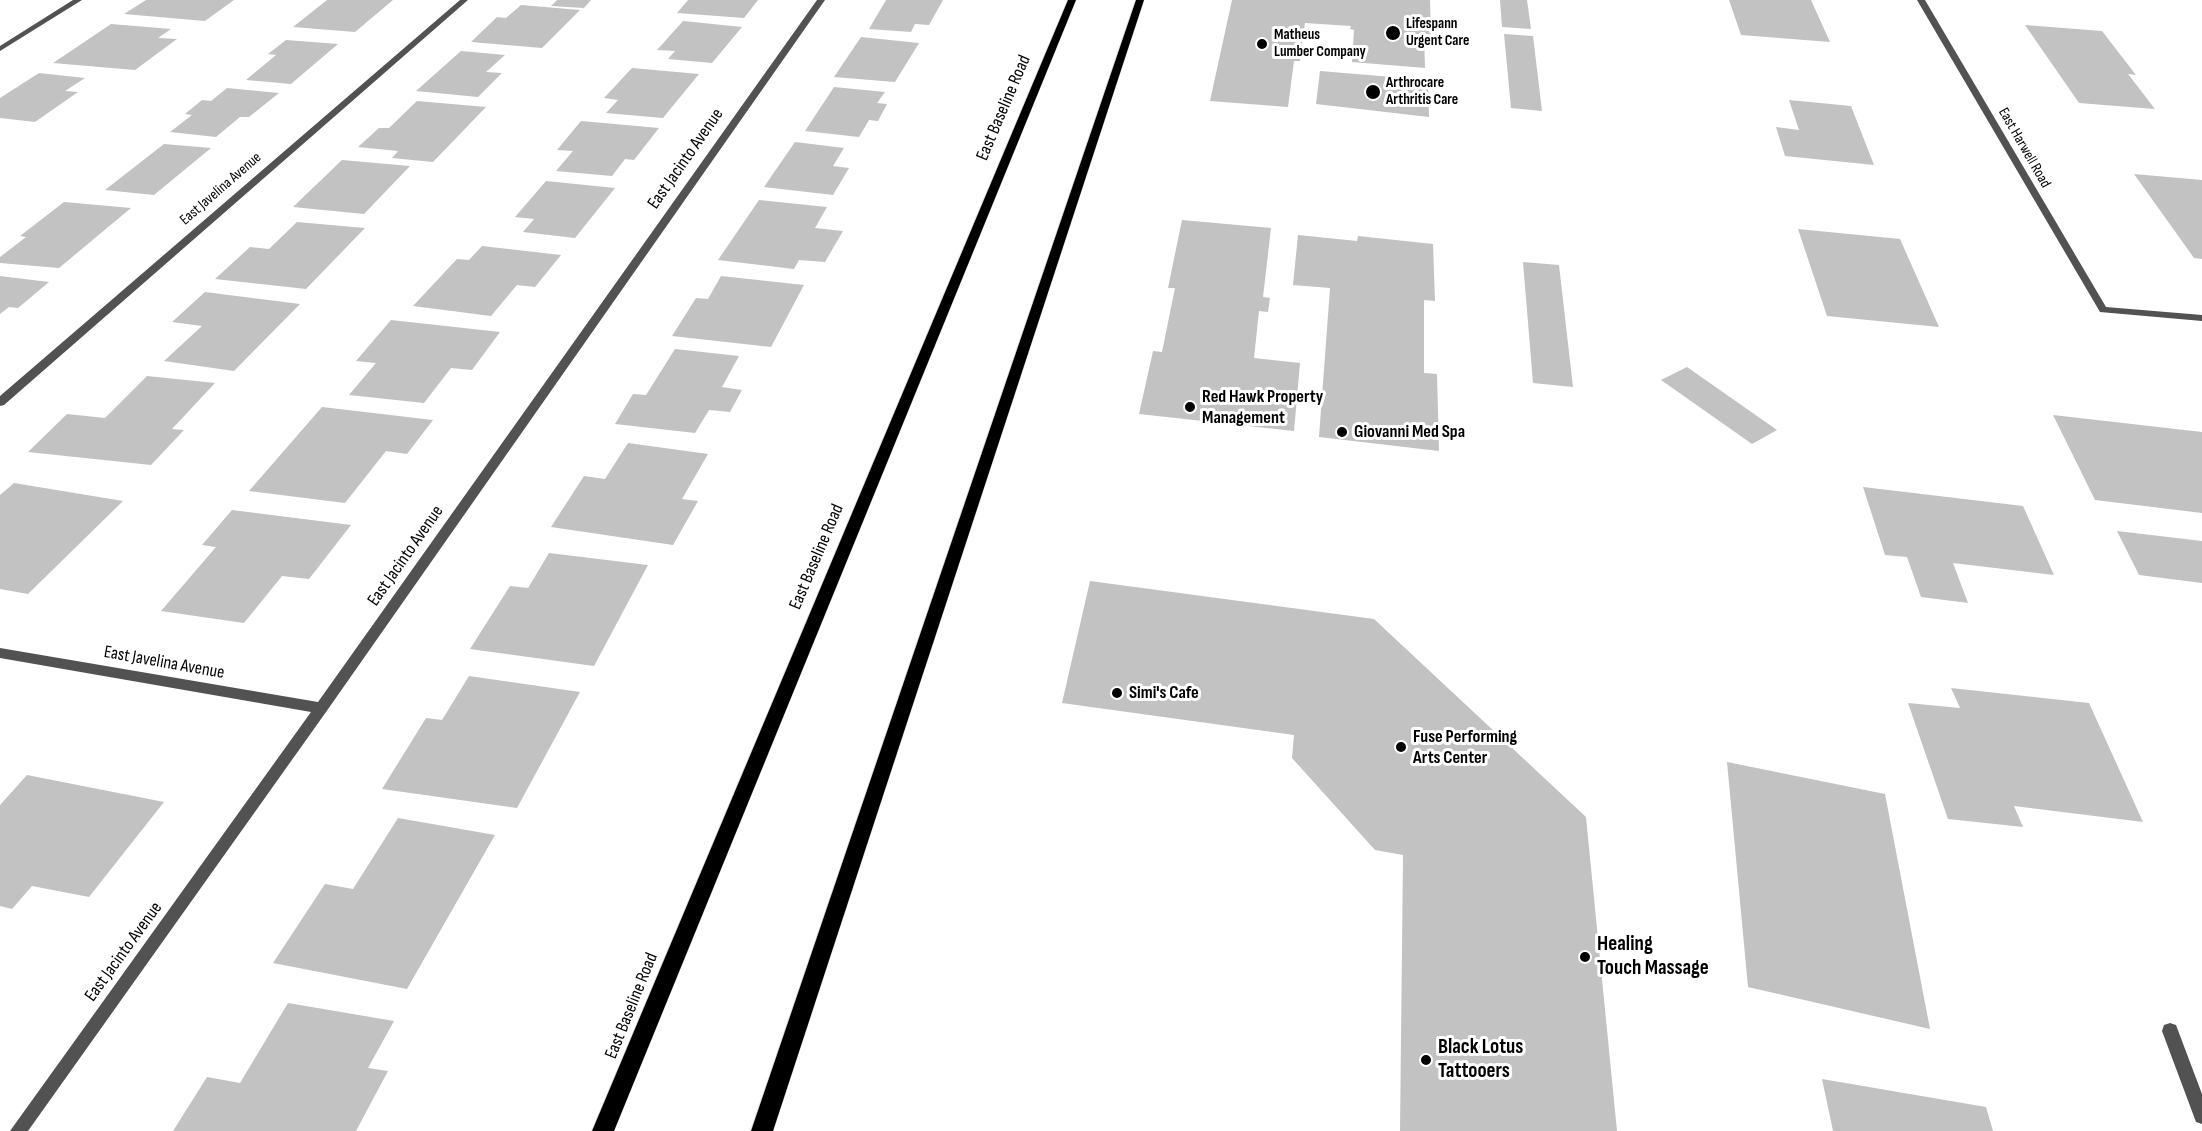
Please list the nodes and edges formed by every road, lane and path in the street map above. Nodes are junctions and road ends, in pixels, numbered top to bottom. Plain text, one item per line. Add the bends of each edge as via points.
1 (78, 0) edge
2 (464, 0) edge
3 (821, 0) edge
4 (1072, 0) edge
5 (1140, 0) edge
6 (1921, 0) edge
7 (0, 50) edge
8 (2202, 318) edge
9 (0, 402) edge
10 (0, 652) edge
11 (321, 708) junction
12 (2170, 1031) dead end
13 (2202, 1116) edge
14 (18, 1131) edge
15 (603, 1131) edge
16 (762, 1131) edge

1 - 7 street
2 - 9 street, East Javelina Avenue
3 - 11 street, East Jacinto Avenue
4 - 15 main road, East Baseline Road
5 - 16 main road
6 - 8 street, East Harwell Road via 2103,310
10 - 11 street, East Javelina Avenue
11 - 14 street, East Jacinto Avenue
12 - 13 street

